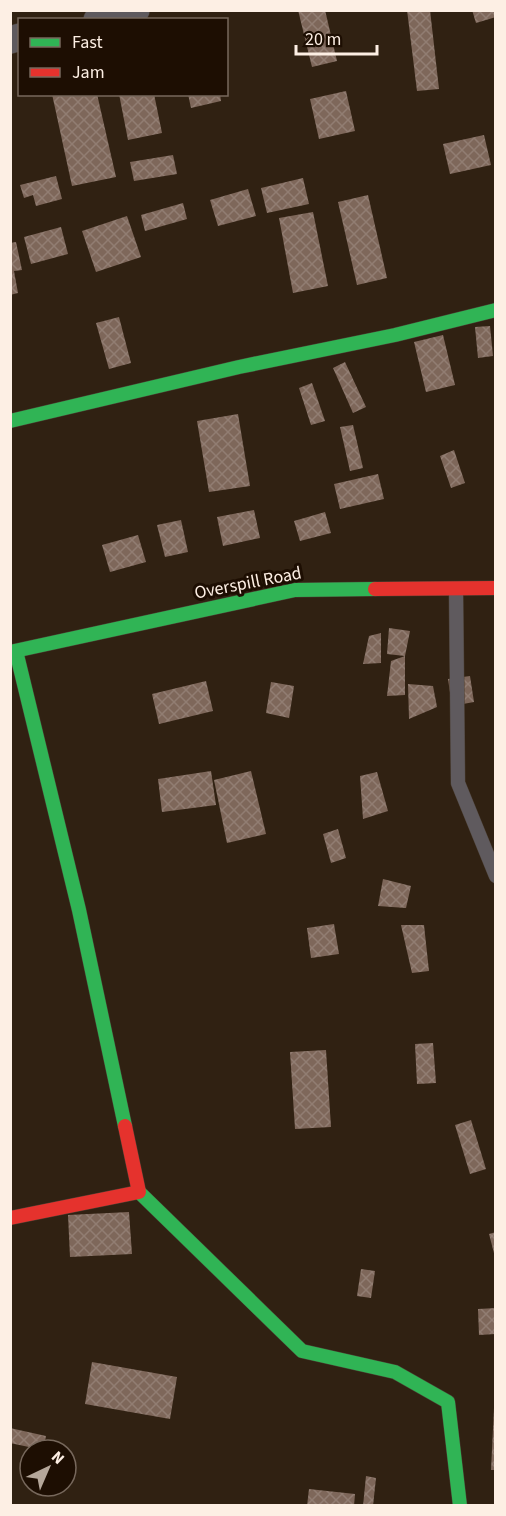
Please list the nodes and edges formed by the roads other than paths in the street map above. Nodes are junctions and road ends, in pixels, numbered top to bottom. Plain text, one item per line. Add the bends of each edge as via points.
1 (136, 10) edge
2 (105, 18) edge
3 (495, 310) edge
4 (10, 421) edge
5 (456, 588) junction
6 (495, 588) edge
7 (13, 652) edge
8 (495, 876) edge
9 (139, 1192) junction
10 (10, 1218) edge
11 (460, 1506) edge

1 - 2 street
3 - 4 street
5 - 6 street, Overspill Road
5 - 7 street, Overspill Road via 295,590
5 - 8 lane via 458,783
7 - 9 street via 79,910
9 - 10 street
9 - 11 street via 302,1351 395,1372 448,1402

